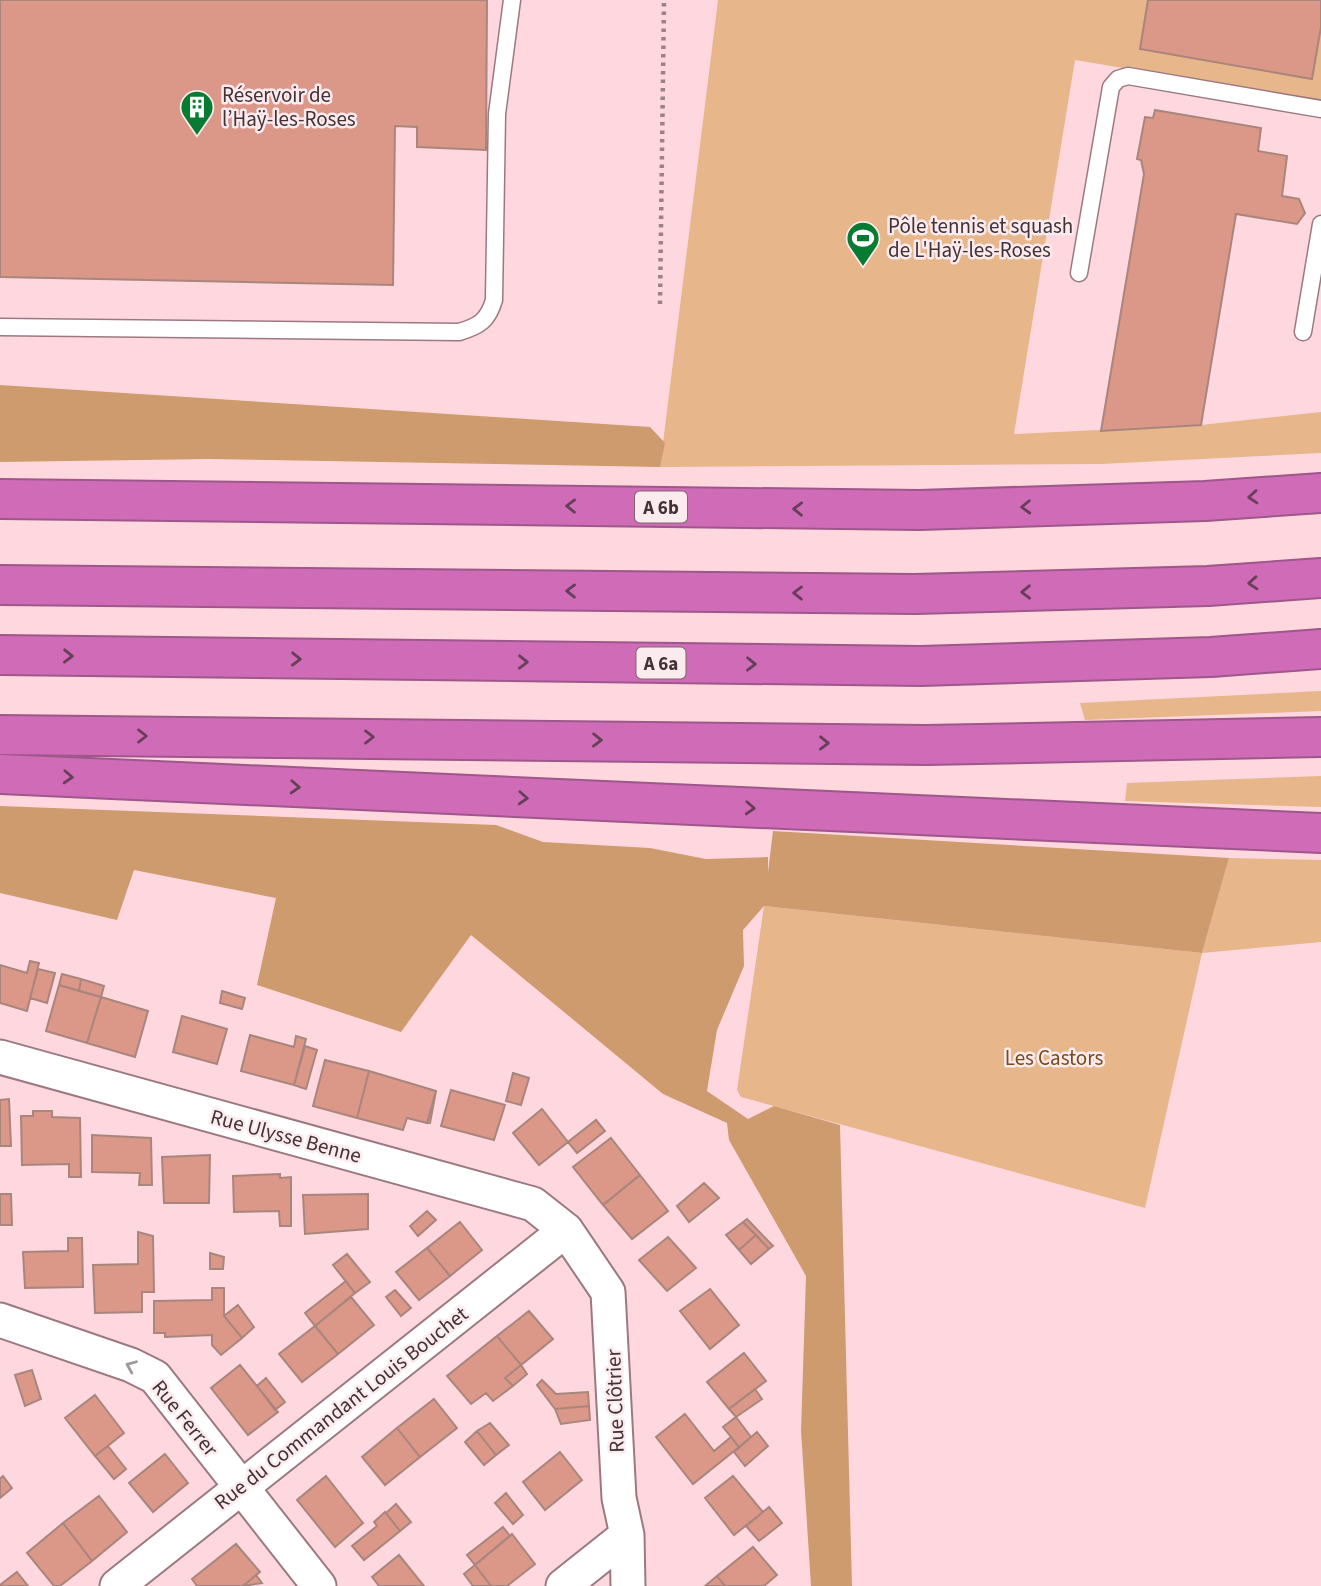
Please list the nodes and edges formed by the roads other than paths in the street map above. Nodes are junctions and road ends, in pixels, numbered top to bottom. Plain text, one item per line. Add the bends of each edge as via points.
1 (512, 0) edge
2 (1321, 109) edge
3 (1321, 224) edge
4 (1079, 273) dead end
5 (0, 327) edge
6 (1303, 332) dead end
7 (1321, 493) edge
8 (0, 499) edge
9 (1321, 578) edge
10 (0, 585) edge
11 (1321, 649) edge
12 (0, 656) edge
13 (0, 735) edge
14 (1321, 737) edge
15 (0, 774) edge
16 (1321, 833) edge
17 (0, 1057) edge
18 (566, 1230) junction
19 (0, 1320) edge
20 (241, 1487) junction
21 (626, 1535) junction
22 (117, 1586) edge
23 (319, 1586) edge
24 (563, 1586) edge
25 (628, 1586) edge

1 - 5 lane via 497,114 494,300 489,317 476,327 445,331
2 - 4 lane via 1128,76 1118,79 1111,87
3 - 6 lane
7 -> 8 highway, A 6b via 919,510
9 -> 10 highway via 1208,586 915,594
12 -> 11 highway, A 6a via 921,666 1099,662
13 -> 14 highway via 926,745
15 -> 16 highway
17 - 18 street, Rue Ulysse Benne via 533,1204
18 - 20 street, Rue du Commandant Louis Bouchet
18 - 21 street, Rue Clôtrier via 608,1292 619,1498
20 -> 19 street, Rue Ferrer via 155,1377
20 - 22 street, Rue du Commandant Louis Bouchet
20 - 23 street, Rue Ferrer
21 - 24 street
21 - 25 street, Rue Clôtrier

